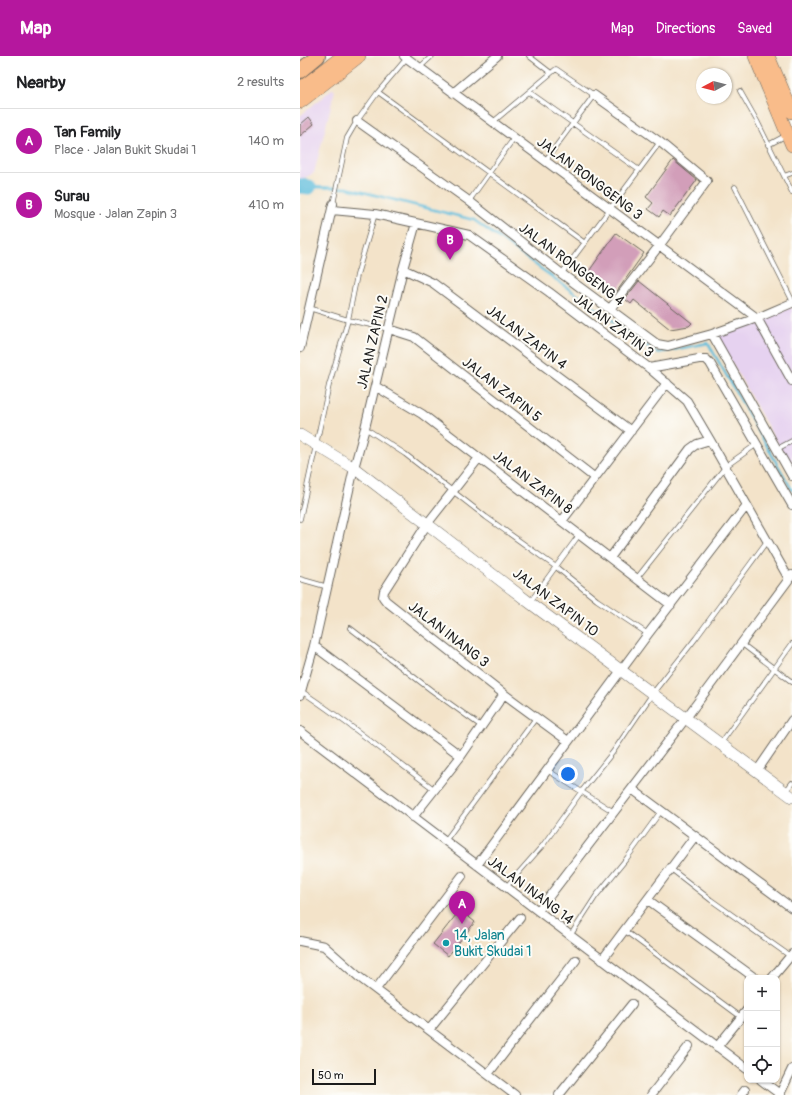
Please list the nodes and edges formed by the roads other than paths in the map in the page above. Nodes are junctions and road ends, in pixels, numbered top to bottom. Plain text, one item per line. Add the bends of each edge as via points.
1 (318, 56) edge
2 (343, 56) edge
3 (397, 56) edge
4 (432, 56) edge
5 (497, 56) edge
6 (530, 56) edge
7 (755, 56) edge
8 (768, 56) edge
9 (360, 57) edge
10 (405, 57) edge
11 (419, 68) junction
12 (300, 71) edge
13 (551, 73) junction
14 (300, 89) edge
15 (740, 91) dead end
16 (378, 92) junction
17 (529, 92) junction
18 (453, 93) junction
19 (594, 95) junction
20 (300, 102) edge
21 (792, 112) edge
22 (357, 121) junction
23 (492, 122) junction
24 (573, 123) junction
25 (514, 138) junction
26 (790, 140) edge
27 (660, 142) junction
28 (768, 145) junction
29 (545, 161) junction
30 (639, 170) junction
31 (489, 173) junction
32 (792, 173) edge
33 (784, 176) junction
34 (735, 186) dead end
35 (792, 192) edge
36 (469, 201) junction
37 (333, 207) junction
38 (610, 209) junction
39 (375, 214) junction
40 (416, 222) junction
41 (585, 243) junction
42 (659, 246) junction
43 (403, 269) junction
44 (562, 274) junction
45 (792, 302) edge
46 (309, 308) junction
47 (610, 309) junction
48 (757, 318) junction
49 (348, 320) junction
50 (389, 329) junction
51 (712, 334) junction
52 (300, 348) edge
53 (649, 368) junction
54 (792, 381) edge
55 (667, 383) junction
56 (375, 386) junction
57 (365, 428) junction
58 (631, 431) junction
59 (300, 435) edge
60 (710, 440) junction
61 (792, 441) edge
62 (316, 444) junction
63 (757, 444) junction
64 (777, 450) junction
65 (479, 458) junction
66 (726, 466) junction
67 (354, 468) junction
68 (792, 476) edge
69 (595, 478) junction
70 (453, 491) junction
71 (747, 505) junction
72 (792, 505) edge
73 (300, 519) edge
74 (562, 521) junction
75 (428, 524) junction
76 (579, 534) junction
77 (768, 540) junction
78 (610, 558) junction
79 (556, 567) junction
80 (791, 577) edge
81 (637, 578) junction
82 (300, 579) edge
83 (328, 587) junction
84 (530, 603) junction
85 (671, 604) junction
86 (350, 628) dead end
87 (648, 634) junction
88 (742, 644) junction
89 (792, 644) edge
90 (314, 646) junction
91 (775, 669) junction
92 (622, 670) junction
93 (792, 682) edge
94 (301, 693) edge
95 (653, 693) junction
96 (504, 694) junction
97 (536, 718) junction
98 (686, 718) junction
99 (792, 720) edge
100 (481, 726) junction
101 (300, 731) edge
102 (568, 741) junction
103 (720, 743) junction
104 (460, 756) junction
105 (547, 770) junction
106 (757, 771) junction
107 (434, 789) junction
108 (632, 789) junction
109 (790, 791) edge
110 (581, 792) junction
111 (661, 810) junction
112 (614, 812) junction
113 (413, 817) junction
114 (695, 836) junction
115 (444, 841) junction
116 (477, 865) junction
117 (671, 869) junction
118 (462, 876) dead end
119 (506, 887) junction
120 (648, 900) junction
121 (792, 908) edge
122 (538, 912) junction
123 (520, 918) dead end
124 (625, 931) junction
125 (570, 936) junction
126 (300, 941) edge
127 (791, 955) edge
128 (576, 960) dead end
129 (602, 960) junction
130 (751, 975) edge
131 (774, 975) edge
132 (376, 989) junction
133 (632, 1004) dead end
134 (746, 1011) edge
135 (741, 1017) junction
136 (429, 1030) junction
137 (689, 1046) dead end
138 (717, 1047) junction
139 (744, 1068) edge
140 (792, 1068) edge
141 (488, 1074) junction
142 (765, 1083) edge
143 (515, 1095) edge
144 (559, 1095) edge
145 (650, 1095) edge
146 (780, 1095) edge

1 - 12 highway
2 - 14 main road
3 - 10 street, JALAN RONGGENG 3
4 - 11 lane
5 - 18 street
6 - 13 lane
7 - 26 main road
8 - 21 main road
9 - 20 main road
10 - 11 street, JALAN RONGGENG 3
10 - 16 lane
11 - 18 street, JALAN RONGGENG 3
13 - 17 lane
13 - 19 lane via 556,69
15 - 28 lane
16 - 22 lane
16 - 31 lane
17 - 23 lane
17 - 24 lane
18 - 23 street, JALAN RONGGENG 3
19 - 24 lane
19 - 27 street
22 - 36 street, JALAN RONGGENG 4
22 - 37 lane via 347,138
23 - 25 street, JALAN RONGGENG 3
24 - 29 lane
24 - 30 lane
25 - 29 street, JALAN RONGGENG 3
25 - 31 lane
26 - 28 lane
27 - 30 lane
27 - 42 street via 707,181
28 - 33 lane
29 - 38 street, JALAN RONGGENG 3
30 - 38 lane
31 - 36 lane
31 - 41 lane
32 - 33 lane
33 - 35 lane
34 - 45 lane
36 - 44 street, JALAN RONGGENG 4
37 - 39 street, JALAN ZAPIN 3
37 - 46 street
38 - 41 lane
38 - 42 street, JALAN RONGGENG 3
39 - 40 street, JALAN ZAPIN 3
39 - 49 lane via 357,275
40 - 43 street, JALAN ZAPIN 2
40 - 53 street, JALAN ZAPIN 3 via 469,235
41 - 44 lane
42 - 47 street
42 - 48 street, JALAN RONGGENG 3
43 - 50 street, JALAN ZAPIN 2
43 - 58 street, JALAN ZAPIN 4 via 433,283
44 - 47 street, JALAN RONGGENG 4
45 - 48 street, JALAN RONGGENG 4
46 - 49 lane
46 - 52 street
47 - 51 street, JALAN RONGGENG 4 via 657,344 668,346
48 - 51 street, JALAN RONGGENG 4
48 - 54 street
49 - 50 lane
49 - 62 lane via 329,385
50 - 56 street, JALAN ZAPIN 2
50 - 69 street, JALAN ZAPIN 5 via 414,337
51 - 64 street
53 - 55 street, JALAN ZAPIN 3
53 - 63 street via 706,359
55 - 58 street
55 - 60 street, JALAN ZAPIN 3 via 687,401
56 - 57 street, JALAN ZAPIN 2
56 - 65 street, JALAN ZAPIN 8 via 422,414
57 - 67 street, JALAN ZAPIN 2
57 - 70 lane
58 - 69 street
59 - 62 street, JALAN ZAPIN 10
60 - 66 street, JALAN ZAPIN 3
60 - 78 street via 690,448
61 - 64 lane
62 - 67 street, JALAN ZAPIN 10
62 - 73 lane
63 - 66 lane
63 - 72 street
64 - 68 street
65 - 70 street
65 - 74 street, JALAN ZAPIN 8
66 - 71 street, JALAN ZAPIN 3
66 - 81 lane
67 - 75 street, JALAN ZAPIN 10
67 - 83 street, JALAN ZAPIN 2
69 - 74 street
70 - 75 street
70 - 79 lane
71 - 77 street, JALAN ZAPIN 3
71 - 85 street
74 - 76 street, JALAN ZAPIN 8
75 - 84 street, JALAN ZAPIN 10
75 - 96 street, JALAN INANG 3 via 384,591 383,597
76 - 78 street, JALAN ZAPIN 8
76 - 79 lane
77 - 80 street, JALAN ZAPIN 3
77 - 95 lane
78 - 81 street, JALAN ZAPIN 8
79 - 84 lane
79 - 87 lane via 597,600
80 - 88 street
81 - 85 street, JALAN ZAPIN 8
82 - 83 lane
83 - 90 street, JALAN ZAPIN 2
84 - 92 street, JALAN ZAPIN 10
85 - 87 street
86 - 100 lane
87 - 92 street
88 - 91 lane
88 - 98 street
89 - 91 lane
90 - 94 street, JALAN ZAPIN 2
90 - 104 street
91 - 93 lane
91 - 103 lane
92 - 95 street, JALAN ZAPIN 10
92 - 102 street
94 - 107 lane via 331,711
95 - 98 street, JALAN ZAPIN 10
95 - 110 lane via 613,752
96 - 97 street, JALAN INANG 3
96 - 100 street
97 - 102 street, JALAN INANG 3
97 - 115 lane
98 - 103 street, JALAN ZAPIN 10
98 - 108 street
99 - 106 street
100 - 104 street
101 - 113 street, JALAN INANG 14
102 - 105 street
103 - 106 street, JALAN ZAPIN 10
104 - 107 street
105 - 110 lane
105 - 116 street
106 - 109 street, JALAN ZAPIN 10
107 - 113 street
108 - 111 street
108 - 112 street
110 - 112 lane
110 - 119 lane via 543,845
111 - 114 street
111 - 125 lane via 596,896
112 - 122 street
113 - 115 street, JALAN INANG 14
114 - 117 street
114 - 121 street
115 - 116 street, JALAN INANG 14
116 - 119 street, JALAN INANG 14
117 - 120 street
117 - 127 lane
118 - 132 street
119 - 122 street, JALAN INANG 14
120 - 124 street
120 - 130 street
122 - 125 street, JALAN INANG 14
123 - 136 street
124 - 129 street
124 - 135 lane
125 - 129 street, JALAN INANG 14
126 - 132 street via 324,946
127 - 131 street
128 - 141 street
129 - 138 street, JALAN INANG 14
132 - 136 street
133 - 144 street
134 - 135 street
135 - 138 street
136 - 141 street
137 - 145 street
138 - 139 street, JALAN INANG 14
140 - 146 street
141 - 143 street
142 - 146 street

